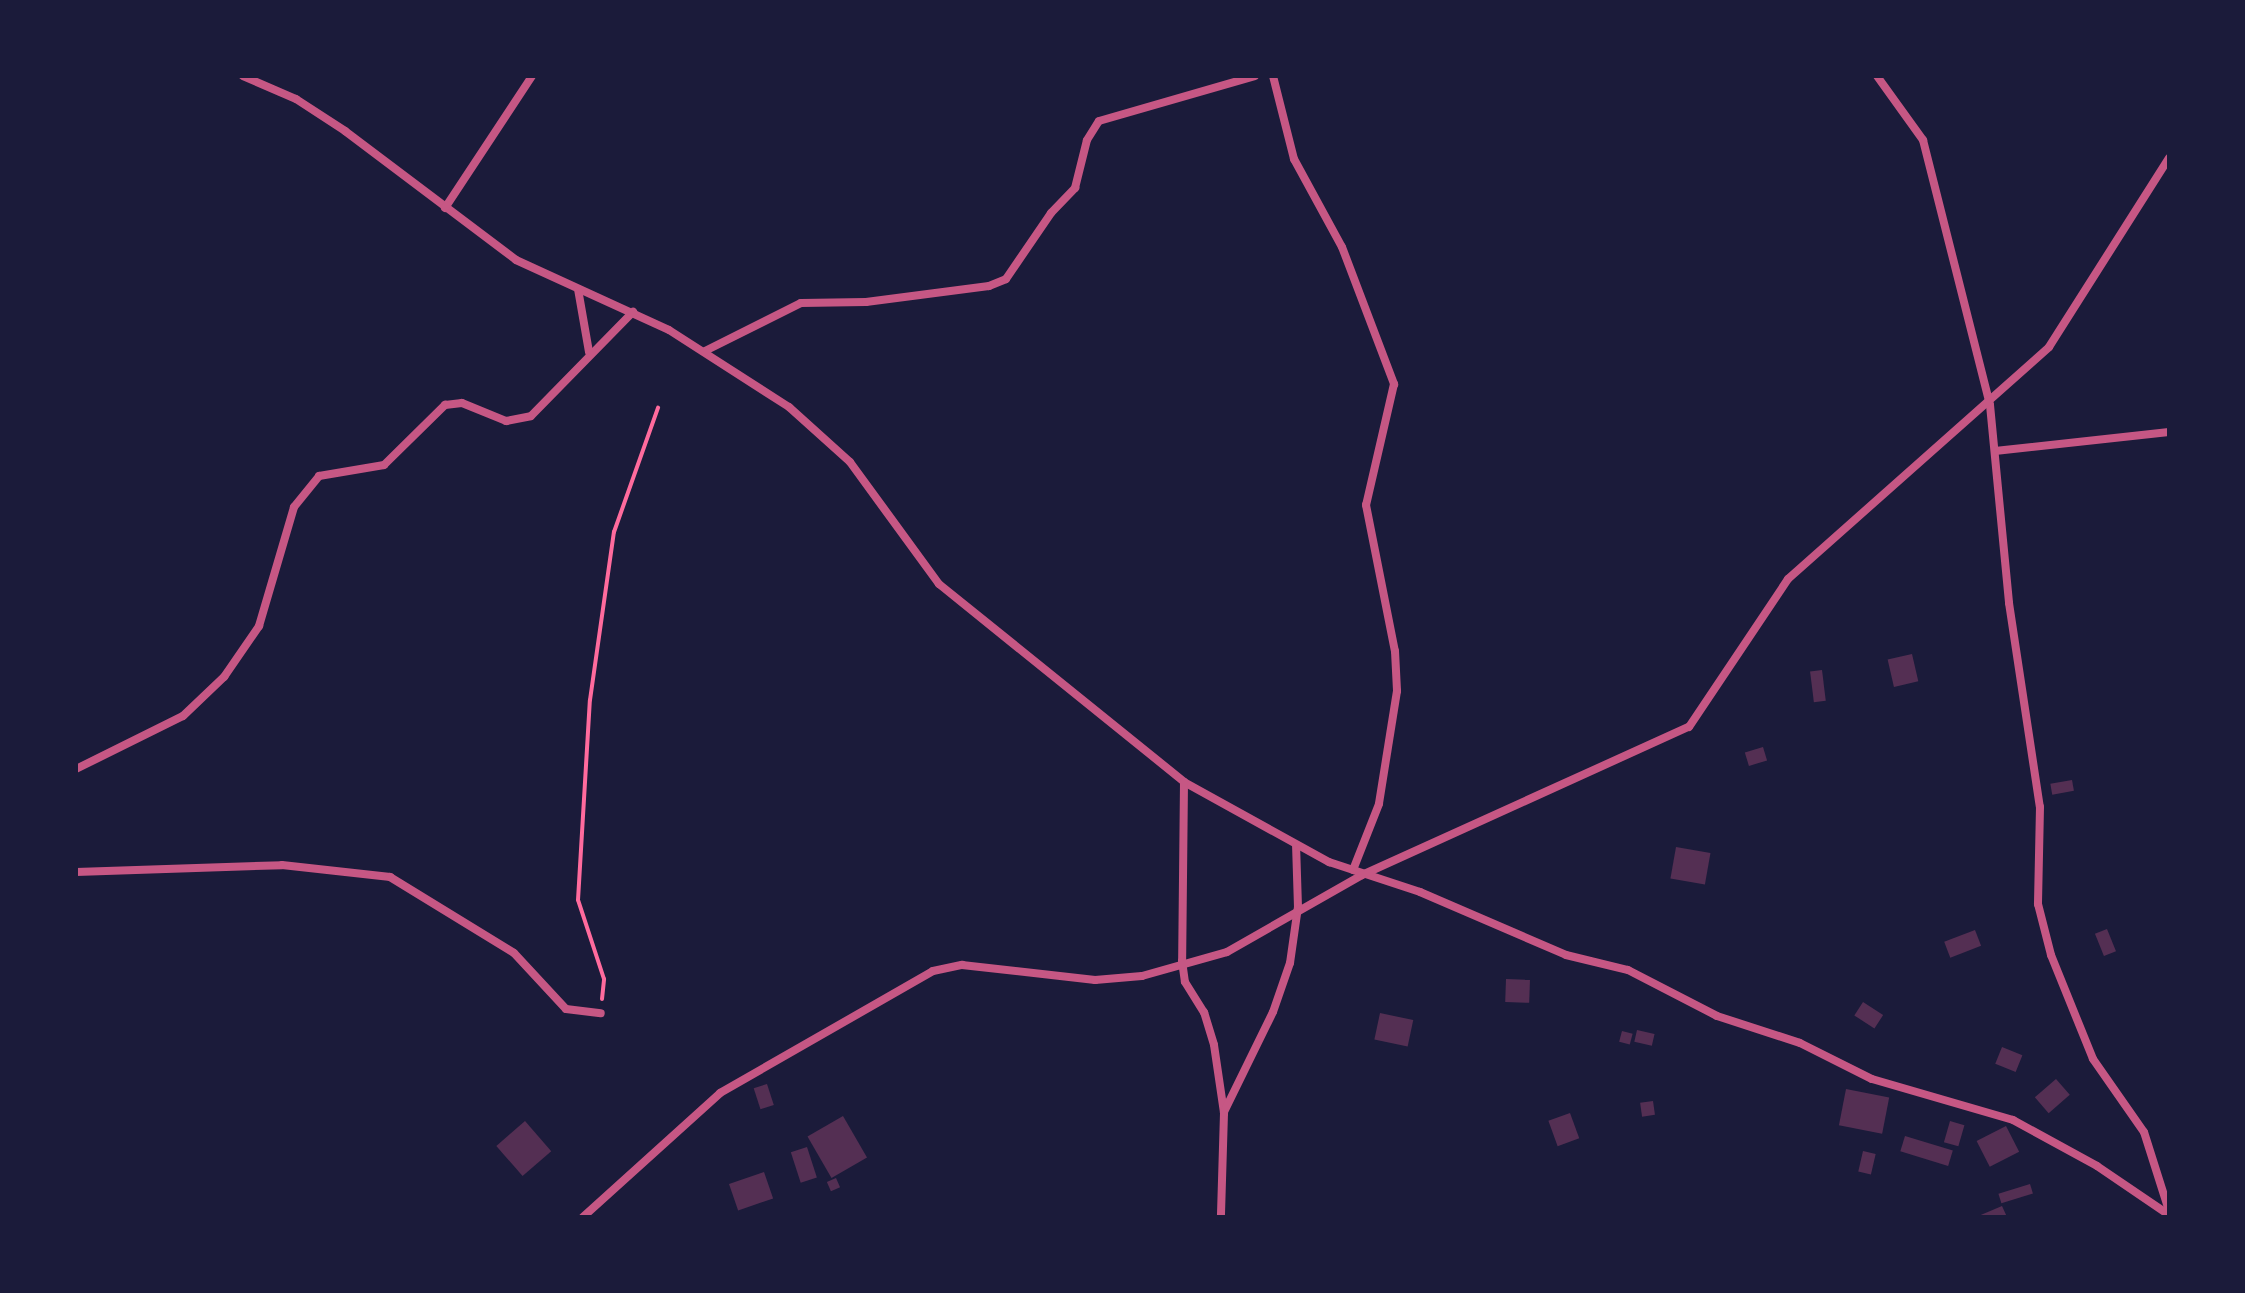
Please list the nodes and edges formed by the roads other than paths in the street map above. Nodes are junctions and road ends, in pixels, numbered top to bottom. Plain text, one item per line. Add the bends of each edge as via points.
1 (243, 76) edge
2 (532, 76) edge
3 (1255, 76) edge
4 (1273, 76) edge
5 (1877, 76) edge
6 (2169, 158) edge
7 (445, 208) junction
8 (578, 289) junction
9 (633, 312) junction
10 (705, 351) junction
11 (589, 352) junction
12 (1990, 405) junction
13 (2169, 432) edge
14 (1995, 451) junction
15 (76, 769) edge
16 (1184, 782) junction
17 (1296, 845) junction
18 (1353, 870) junction
19 (76, 872) edge
20 (1362, 875) junction
21 (1298, 907) junction
22 (1182, 961) junction
23 (601, 1013) road end
24 (1224, 1113) junction
25 (2169, 1213) edge
26 (583, 1217) edge
27 (1221, 1217) edge

1 - 7 street via 296,99 345,131
2 - 7 street
3 - 10 street via 1099,121 1087,140 1075,188 1051,213 1006,279 989,286 866,302 801,303
4 - 18 street via 1294,159 1342,247 1394,384 1366,505 1395,651 1397,691 1379,804
5 - 12 street via 1923,140
6 - 12 street via 2049,347
7 - 8 street via 516,260
8 - 9 street
8 - 11 street
9 - 10 street
9 - 11 street
10 - 16 street via 789,407 850,462 939,584 965,608
11 - 15 street via 531,416 506,421 462,403 445,405 384,465 319,476 294,507 259,626 224,677 183,716
12 - 14 street
12 - 20 street via 1932,447 1788,579 1689,727
13 - 14 street
14 - 25 street via 2009,603 2040,807 2038,904 2066,997 2093,1059 2144,1132
16 - 17 street
16 - 22 street
17 - 18 street
17 - 21 street
18 - 20 street
19 - 23 street via 282,865 390,877 514,953 566,1009
20 - 21 street
20 - 25 street via 1420,892 1566,955 1628,970 1717,1016 1800,1043 1872,1079 2013,1120
21 - 22 street via 1263,935 1227,952
21 - 24 street via 1283,988
22 - 24 street via 1185,982 1210,1027
22 - 26 street via 1142,976 1095,980 962,965 933,971 720,1093
24 - 27 street

